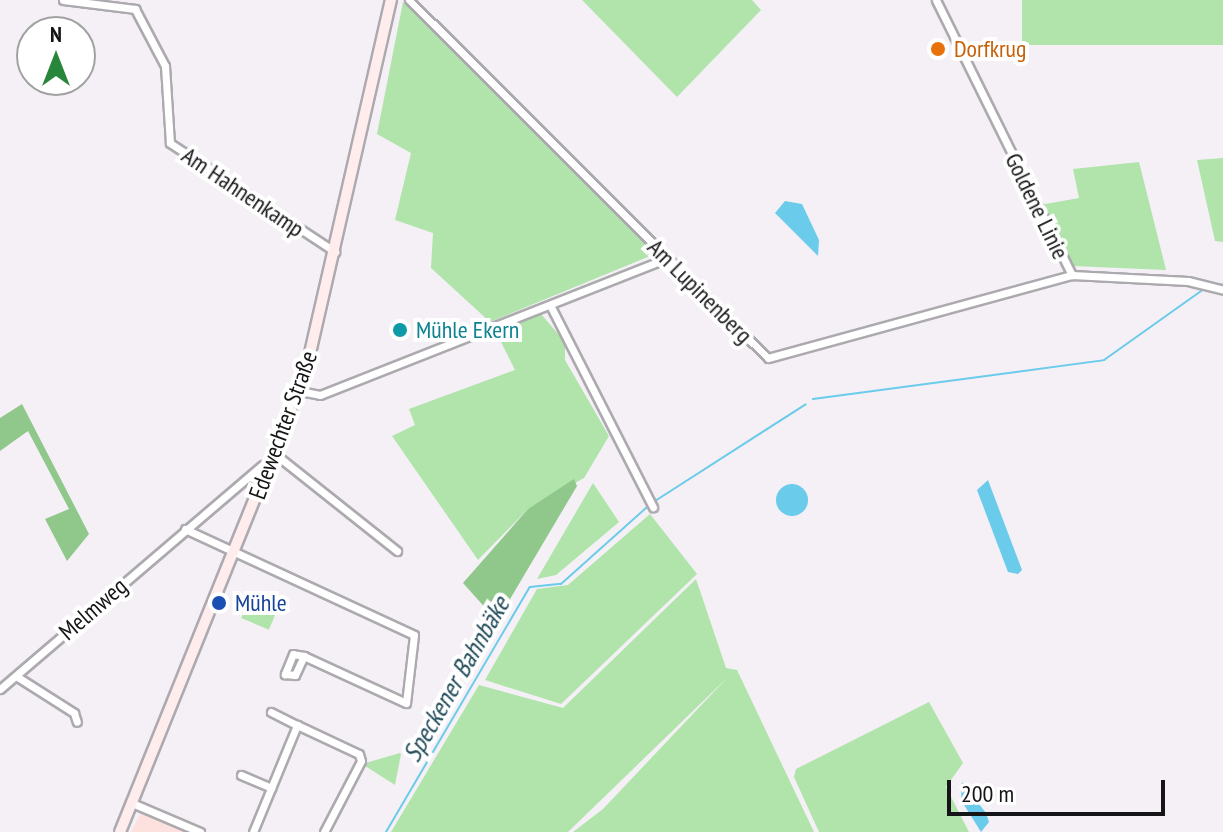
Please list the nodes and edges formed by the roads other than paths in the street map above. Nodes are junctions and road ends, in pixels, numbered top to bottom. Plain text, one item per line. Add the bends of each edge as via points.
1 (63, 0) edge
2 (391, 0) edge
3 (409, 0) edge
4 (936, 0) edge
5 (336, 252) junction
6 (667, 258) junction
7 (1072, 275) junction
8 (1223, 290) edge
9 (550, 305) junction
10 (300, 391) junction
11 (275, 454) junction
12 (262, 465) dead end
13 (653, 507) dead end
14 (185, 529) junction
15 (397, 551) dead end
16 (234, 555) junction
17 (304, 656) dead end
18 (16, 676) junction
19 (0, 689) edge
20 (271, 712) dead end
21 (77, 722) dead end
22 (297, 725) junction
23 (241, 775) dead end
24 (271, 788) junction
25 (132, 803) junction
26 (120, 832) edge
27 (200, 832) edge
28 (253, 832) edge
29 (324, 832) edge

1 - 5 street, Am Hahnenkamp via 135,9 165,66 170,143
2 - 5 main road, Edewechter Straße
3 - 6 street, Am Lupinenberg
4 - 7 street, Goldene Linie
5 - 10 main road, Edewechter Straße
6 - 7 street, Am Lupinenberg via 768,358
6 - 9 street
7 - 8 street, Goldene Linie via 1188,281
9 - 10 street via 320,395
9 - 13 street
10 - 11 main road, Edewechter Straße
11 - 15 street
11 - 16 main road, Edewechter Straße
12 - 14 street, Melmweg
14 - 16 street
14 - 18 street, Melmweg
16 - 17 street via 414,635 406,703
16 - 25 main road, Edewechter Straße
18 - 19 street, Melmweg
18 - 21 street via 74,713
20 - 22 street
22 - 24 street
22 - 29 street via 359,754 361,761
23 - 24 street
24 - 28 street
25 - 26 main road, Edewechter Straße
25 - 27 street

